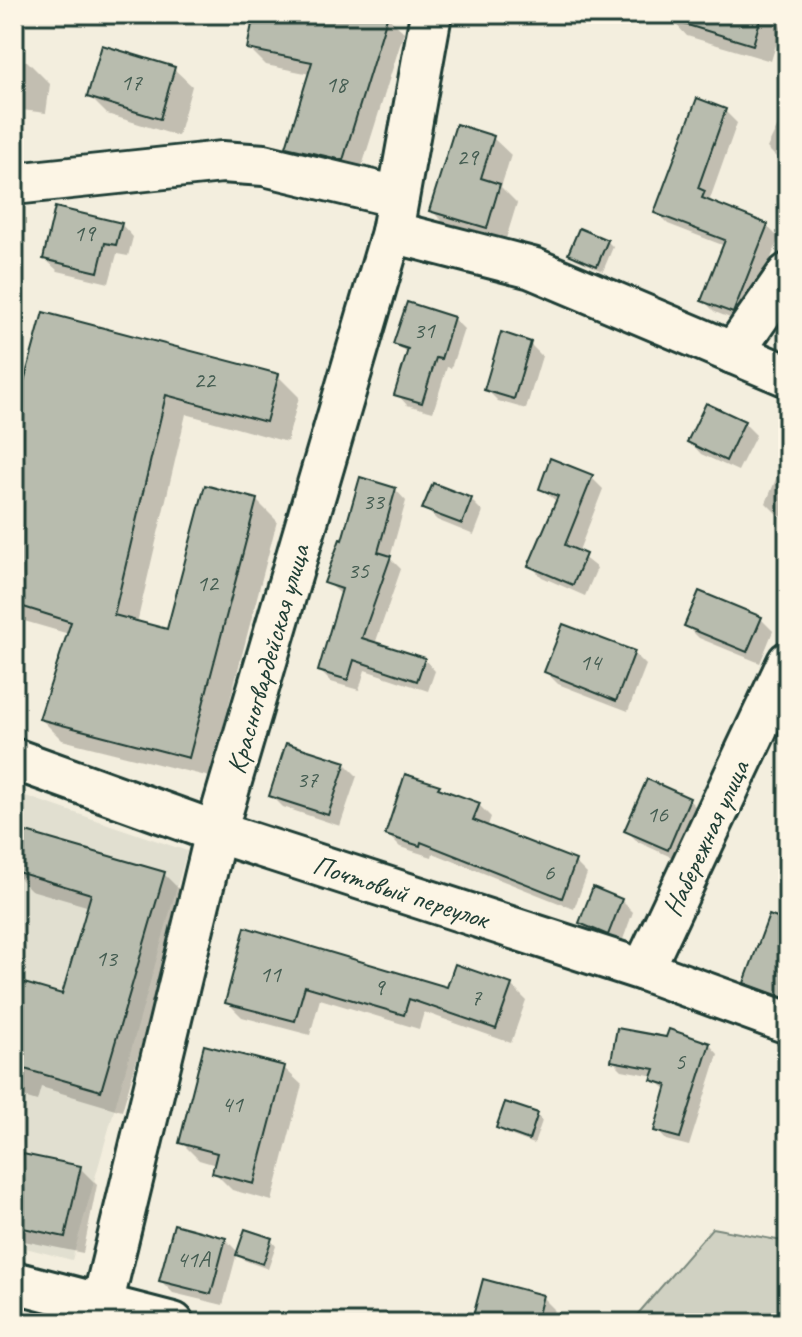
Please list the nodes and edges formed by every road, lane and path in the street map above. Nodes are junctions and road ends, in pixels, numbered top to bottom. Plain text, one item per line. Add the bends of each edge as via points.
1 (431, 14) edge
2 (14, 184) edge
3 (395, 215) junction
4 (788, 274) edge
5 (733, 353) junction
6 (788, 376) edge
7 (788, 662) edge
8 (14, 759) edge
9 (216, 832) junction
10 (643, 970) junction
11 (788, 1023) edge
12 (14, 1282) edge
13 (102, 1305) junction
14 (173, 1323) edge

1 - 3 street, Красногвардейская улица
2 - 3 street via 222,162 264,165
3 - 5 street
3 - 9 street, Красногвардейская улица
4 - 5 street
5 - 6 street
7 - 10 street, Набережная улица
8 - 9 street, Почтовый переулок
9 - 10 street, Почтовый переулок
9 - 13 street, Красногвардейская улица
10 - 11 street, Почтовый переулок
12 - 13 street
13 - 14 street

